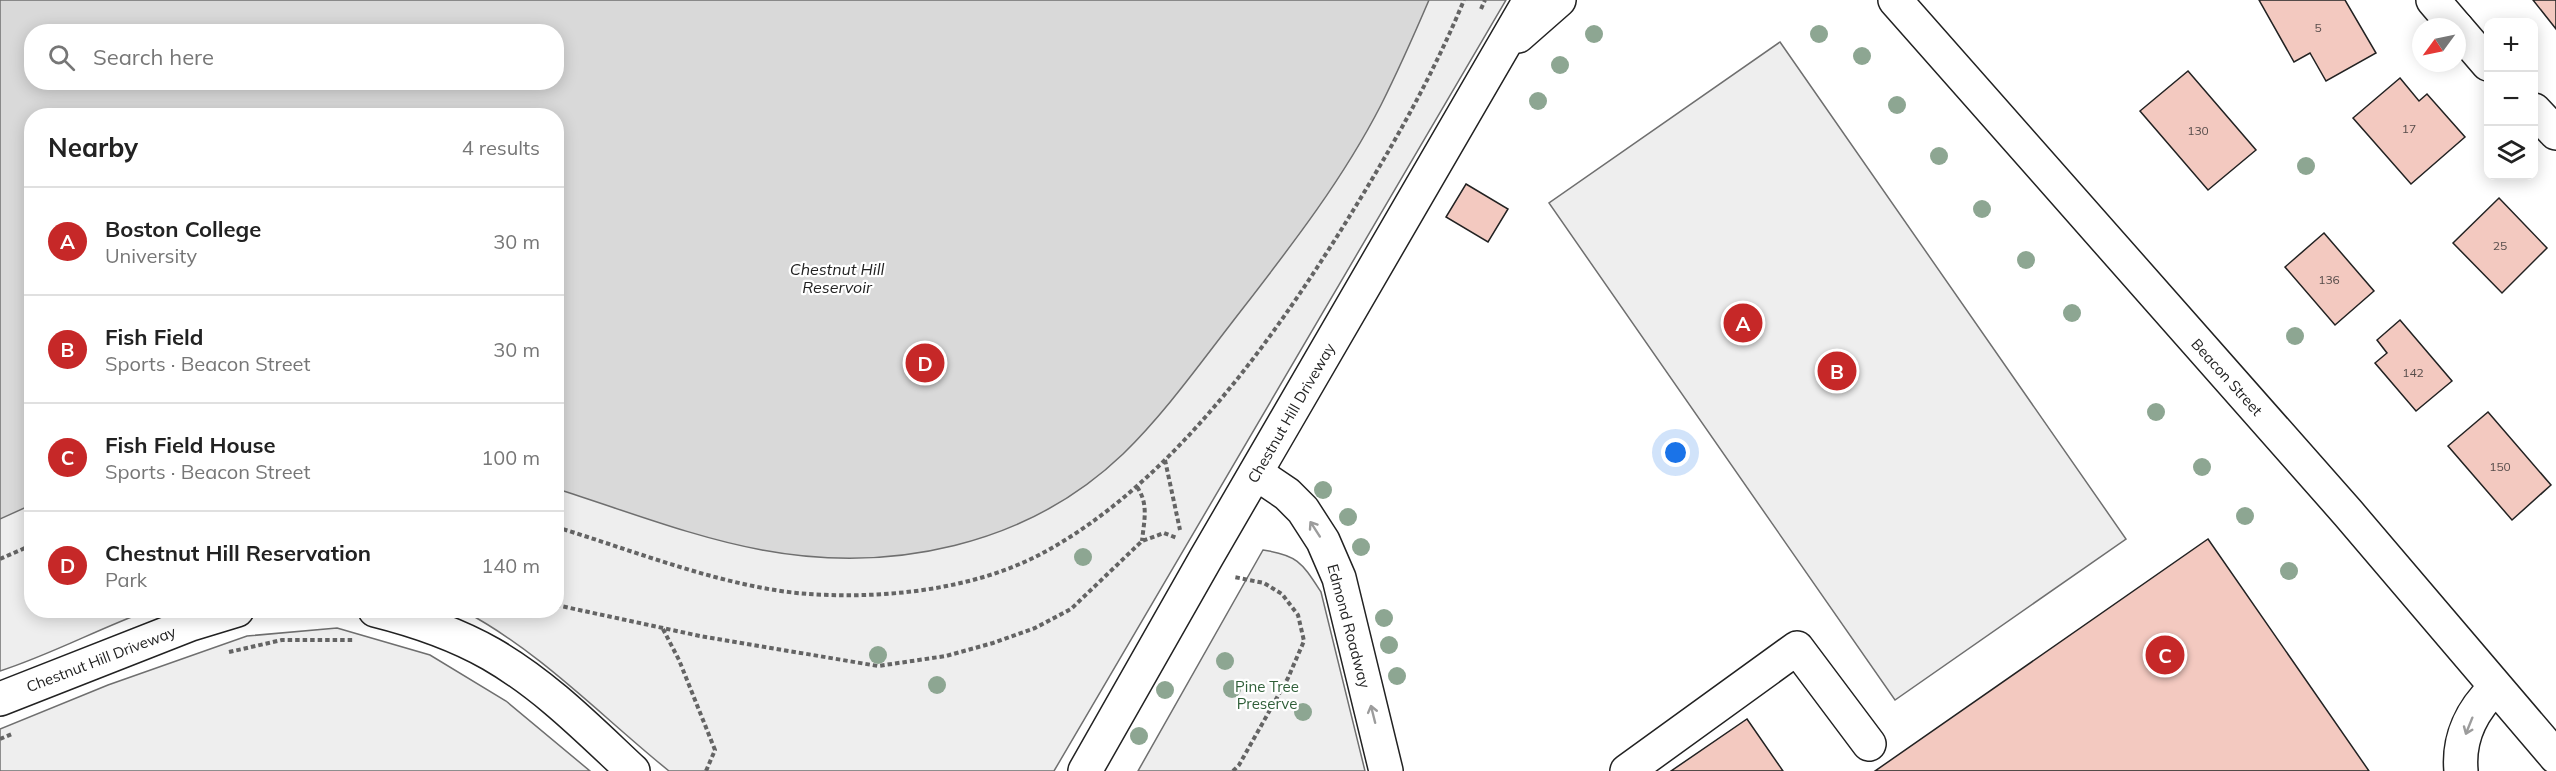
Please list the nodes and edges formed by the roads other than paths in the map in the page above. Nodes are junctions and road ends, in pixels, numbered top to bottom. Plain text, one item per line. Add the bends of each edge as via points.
1 (1530, 0) edge
2 (1559, 0) edge
3 (1895, 0) edge
4 (2433, 0) edge
5 (2448, 18) edge
6 (2466, 39) edge
7 (1497, 54) junction
8 (2484, 60) edge
9 (2538, 114) edge
10 (2556, 133) edge
11 (1256, 473) junction
12 (211, 618) edge
13 (399, 618) edge
14 (2495, 688) junction
15 (0, 699) edge
16 (1869, 744) dead end
17 (2556, 757) edge
18 (633, 771) edge
19 (1084, 771) edge
20 (1386, 771) edge
21 (1628, 771) edge
22 (2461, 771) edge

1 - 7 main road, Chestnut Hill Driveway
2 - 7 main road, Chestnut Hill Driveway
3 - 14 main road, Beacon Street via 2348,513
4 - 5 main road
6 - 8 main road
7 - 11 main road, Chestnut Hill Driveway
9 - 10 main road
11 - 19 main road, Chestnut Hill Driveway
20 -> 11 main road, Edmond Roadway via 1340,578 1303,510
12 - 15 main road, Chestnut Hill Driveway
13 - 18 main road via 462,639 491,654 551,696
14 - 17 main road, Beacon Street
14 -> 22 main road via 2479,704 2467,728 2460,756
16 - 21 main road via 1797,648

